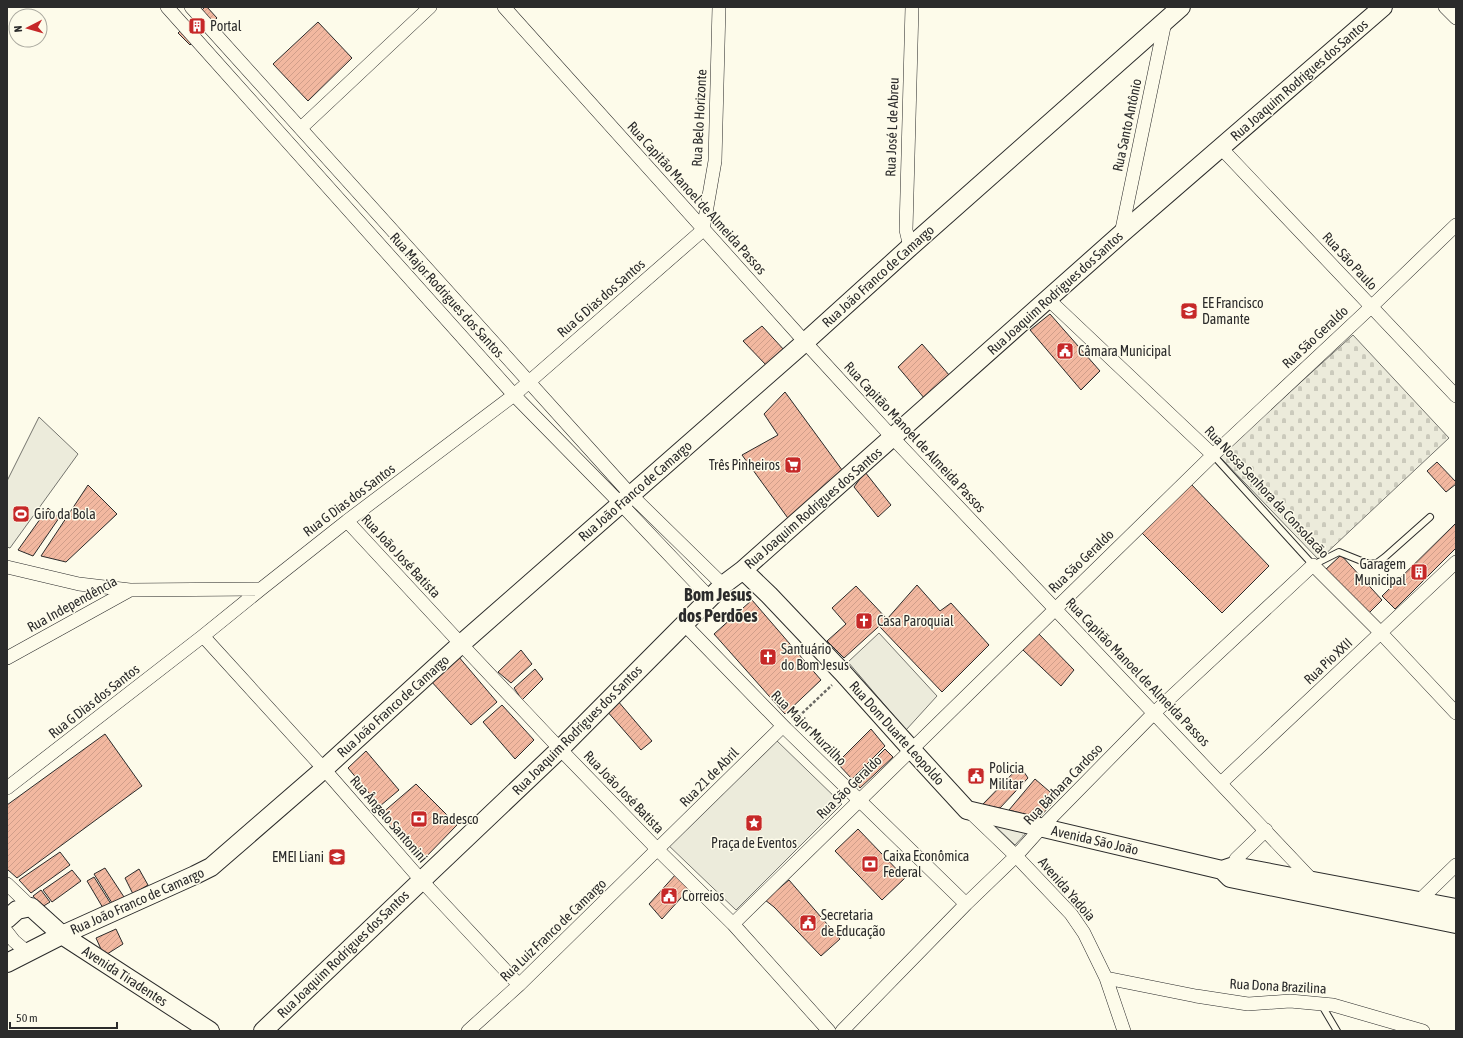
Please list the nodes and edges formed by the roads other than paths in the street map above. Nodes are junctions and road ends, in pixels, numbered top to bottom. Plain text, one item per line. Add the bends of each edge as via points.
1 (167, 7) edge
2 (191, 7) edge
3 (430, 7) edge
4 (504, 7) edge
5 (719, 7) edge
6 (912, 7) edge
7 (1181, 7) edge
8 (1383, 7) edge
9 (1445, 7) edge
10 (1456, 18) edge
11 (1165, 22) junction
12 (245, 68) junction
13 (231, 79) junction
14 (301, 128) junction
15 (1221, 148) junction
16 (1456, 225) edge
17 (703, 230) junction
18 (1121, 234) junction
19 (910, 247) junction
20 (1048, 300) junction
21 (1371, 307) junction
22 (805, 342) junction
23 (529, 382) junction
24 (514, 395) junction
25 (1456, 396) edge
26 (892, 438) junction
27 (1213, 455) junction
28 (626, 499) junction
29 (1430, 517) dead end
30 (347, 521) junction
31 (1456, 562) edge
32 (1313, 565) junction
33 (7, 567) edge
34 (743, 570) junction
35 (723, 585) junction
36 (261, 589) junction
37 (130, 590) junction
38 (710, 598) junction
39 (1055, 608) junction
40 (684, 624) junction
41 (1381, 633) junction
42 (203, 636) junction
43 (460, 644) junction
44 (7, 658) edge
45 (1154, 713) junction
46 (1456, 713) edge
47 (785, 727) junction
48 (560, 749) junction
49 (911, 749) junction
50 (324, 769) junction
51 (1221, 783) junction
52 (7, 788) edge
53 (859, 800) junction
54 (967, 810) junction
55 (1042, 827) junction
56 (1266, 830) junction
57 (658, 850) junction
58 (1016, 856) junction
59 (1456, 865) edge
60 (1229, 871) junction
61 (421, 880) junction
62 (1312, 880) junction
63 (7, 884) edge
64 (966, 904) junction
65 (30, 907) junction
66 (1417, 908) junction
67 (1456, 908) edge
68 (7, 920) edge
69 (733, 924) junction
70 (1456, 924) edge
71 (7, 932) edge
72 (62, 935) junction
73 (27, 952) junction
74 (7, 962) edge
75 (1106, 978) junction
76 (519, 985) junction
77 (1320, 1003) junction
78 (210, 1031) edge
79 (263, 1031) edge
80 (468, 1031) edge
81 (829, 1031) edge
82 (842, 1031) edge
83 (1124, 1031) edge
84 (1337, 1031) edge
85 (1423, 1031) edge

1 - 13 street, Rua Major Rodrigues dos Santos
2 - 12 street, Rua Major Rodrigues dos Santos
3 - 14 street
4 - 17 street, Rua Capitão Manoel de Almeida Passos
5 - 17 street, Rua Belo Horizonte via 715,161
6 - 19 street, Rua José L de Abreu via 906,230
7 - 11 street, Rua João Franco de Camargo
8 - 15 street, Rua Joaquim Rodrigues dos Santos
9 - 10 street
11 - 18 street, Rua Santo Antônio
11 - 19 street, Rua João Franco de Camargo
12 - 13 street
12 - 14 street, Rua Major Rodrigues dos Santos
13 - 24 street, Rua Major Rodrigues dos Santos
14 - 23 street, Rua Major Rodrigues dos Santos
15 - 18 street, Rua Joaquim Rodrigues dos Santos
15 - 21 street, Rua São Paulo
16 - 21 street, Rua São Geraldo
17 - 22 street, Rua Capitão Manoel de Almeida Passos
17 - 23 street, Rua G Dias dos Santos
18 - 20 street, Rua Joaquim Rodrigues dos Santos
19 - 22 street, Rua João Franco de Camargo
20 - 26 street, Rua Joaquim Rodrigues dos Santos
20 - 27 street, Rua Nossa Senhora da Consolacão
21 - 25 street, Rua São Paulo
21 - 27 street, Rua São Geraldo
22 - 26 street, Rua Capitão Manoel de Almeida Passos
22 - 28 street, Rua João Franco de Camargo
23 - 24 street, Rua G Dias dos Santos
23 - 28 street, Rua Major Rodrigues dos Santos
24 - 28 street, Rua Major Rodrigues dos Santos
24 - 30 street, Rua G Dias dos Santos
26 - 34 street, Rua Joaquim Rodrigues dos Santos
26 - 39 street, Rua Capitão Manoel de Almeida Passos
27 - 32 lane, Rua Nossa Senhora da Consolacão
27 - 39 street, Rua São Geraldo
28 - 35 street, Rua Major Rodrigues dos Santos
28 - 38 street, Rua Major Rodrigues dos Santos
28 - 43 street, Rua João Franco de Camargo
29 - 32 lane via 1377,562 1369,564 1342,552
30 - 36 street, Rua G Dias dos Santos
30 - 43 street, Rua João José Batista
31 - 41 street, Rua Pio XXII
32 - 41 street, Rua Nossa Senhora da Consolacão
32 - 45 street, Rua Bárbara Cardoso
33 - 37 street via 79,584
34 - 35 street, Rua Joaquim Rodrigues dos Santos
34 - 49 street, Rua Dom Duarte Leopoldo via 843,673
35 - 38 street, Rua Joaquim Rodrigues dos Santos
36 - 37 street
36 - 42 street, Rua G Dias dos Santos
37 - 44 street, Rua Independência
38 - 40 street, Rua Joaquim Rodrigues dos Santos
39 - 45 street, Rua Capitão Manoel de Almeida Passos
39 - 49 street, Rua São Geraldo
40 - 47 street, Rua Major Murzilho
40 - 48 street, Rua Joaquim Rodrigues dos Santos
41 - 46 street, Rua Nossa Senhora da Consolacão
41 - 51 street, Rua Pio XXII
42 - 50 street, Rua Ângelo Santonini
42 - 52 street, Rua G Dias dos Santos
43 - 48 street, Rua João José Batista
43 - 50 street, Rua João Franco de Camargo
45 - 51 street, Rua Capitão Manoel de Almeida Passos
45 - 55 street, Rua Bárbara Cardoso
47 - 53 street, Rua Major Murzilho
47 - 57 street, Rua 21 de Abril
48 - 57 street, Rua João José Batista
48 - 61 street, Rua Joaquim Rodrigues dos Santos
49 - 53 street, Rua São Geraldo
49 - 54 street, Rua Dom Duarte Leopoldo
50 - 61 street, Rua Ângelo Santonini
50 - 72 street, Rua João Franco de Camargo via 211,867
51 - 56 street, Rua Capitão Manoel de Almeida Passos
53 - 64 street, Rua Major Murzilho
53 - 69 street, Rua São Geraldo
54 - 55 street, Avenida São João
54 - 58 street, Avenida Yadoia
55 - 58 street, Rua Bárbara Cardoso
55 - 60 street, Avenida São João
56 - 60 street via 1236,859
56 - 62 street, Rua Capitão Manoel de Almeida Passos
57 - 69 street, Rua João José Batista
57 - 76 street, Rua Luiz Franco de Camargo
58 - 64 street, Rua Bárbara Cardoso
58 - 75 street, Avenida Yadoia via 1071,914
59 - 66 street
60 - 62 street, Avenida São João
60 - 66 street, Avenida São João
61 - 76 street, Rua Ângelo Santonini
61 - 79 street, Rua Joaquim Rodrigues dos Santos
62 - 66 street, Avenida São João
63 - 65 street, Avenida Tiradentes
64 - 82 street, Rua Bárbara Cardoso
65 - 68 street via 17,910
65 - 72 street, Avenida Tiradentes
66 - 67 street, Avenida São João
66 - 70 street, Avenida São João
69 - 81 street, Rua João José Batista
71 - 73 street
72 - 73 street, Rua João Franco de Camargo
72 - 78 street, Avenida Tiradentes
73 - 74 street, Rua João Franco de Camargo
75 - 77 street, Rua Dona Brazilina via 1248,1004
75 - 83 street, Avenida Yadoia
76 - 80 street, Rua Luiz Franco de Camargo
77 - 84 lane
77 - 85 street, Rua Dona Brazilina

